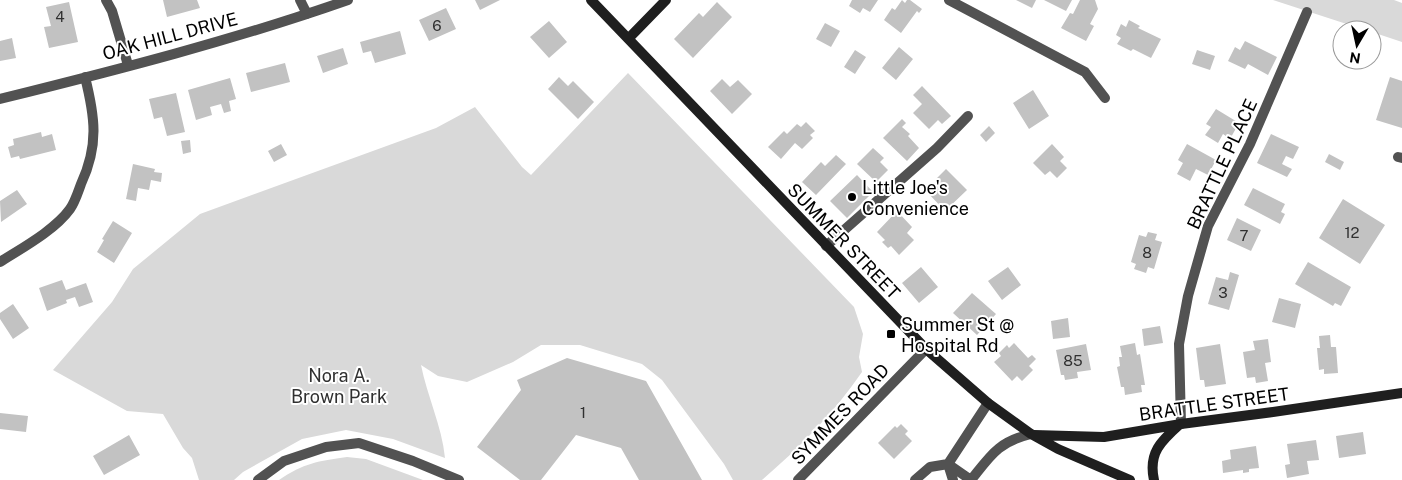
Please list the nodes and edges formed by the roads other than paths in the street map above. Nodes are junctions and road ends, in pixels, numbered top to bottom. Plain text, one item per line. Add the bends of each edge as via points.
1 (106, 0) edge
2 (300, 0) edge
3 (348, 0) edge
4 (591, 0) edge
5 (666, 0) edge
6 (949, 0) edge
7 (1307, 12) dead end
8 (307, 14) junction
9 (629, 38) junction
10 (128, 65) junction
11 (85, 77) junction
12 (1105, 98) dead end
13 (0, 99) edge
14 (968, 116) dead end
15 (826, 246) junction
16 (0, 262) edge
17 (926, 349) junction
18 (1402, 393) edge
19 (988, 403) junction
20 (1181, 424) junction
21 (1031, 434) junction
22 (948, 464) junction
23 (258, 480) edge
24 (459, 480) edge
25 (798, 480) edge
26 (915, 480) edge
27 (953, 480) edge
28 (971, 480) edge
29 (1130, 480) edge
30 (1154, 480) edge

1 - 10 street
2 - 8 street
3 - 8 street, OAK HILL DRIVE
4 - 9 main road, SUMMER STREET
5 - 9 main road
6 - 12 street via 1085,72
7 - 20 street, BRATTLE PLACE via 1250,144 1208,226 1188,296 1180,344
8 - 10 street, OAK HILL DRIVE
9 - 15 main road, SUMMER STREET
10 - 11 street, OAK HILL DRIVE
11 - 13 street, OAK HILL DRIVE
11 - 16 street via 93,111 94,135 93,149 79,190 70,209 56,223
14 - 15 street via 937,148
15 - 17 main road, SUMMER STREET
17 - 19 main road, SUMMER STREET
17 - 25 street, SYMMES ROAD
18 - 20 main road, BRATTLE STREET
19 - 21 main road, SUMMER STREET
19 - 22 street
20 - 21 main road, BRATTLE STREET via 1104,437
20 - 30 main road via 1156,450 1152,470
21 - 28 street via 1000,446
21 - 29 main road, SUMMER STREET
22 - 26 street via 930,467
22 - 27 street
22 - 28 street
23 - 24 street via 284,462 326,447 359,443

